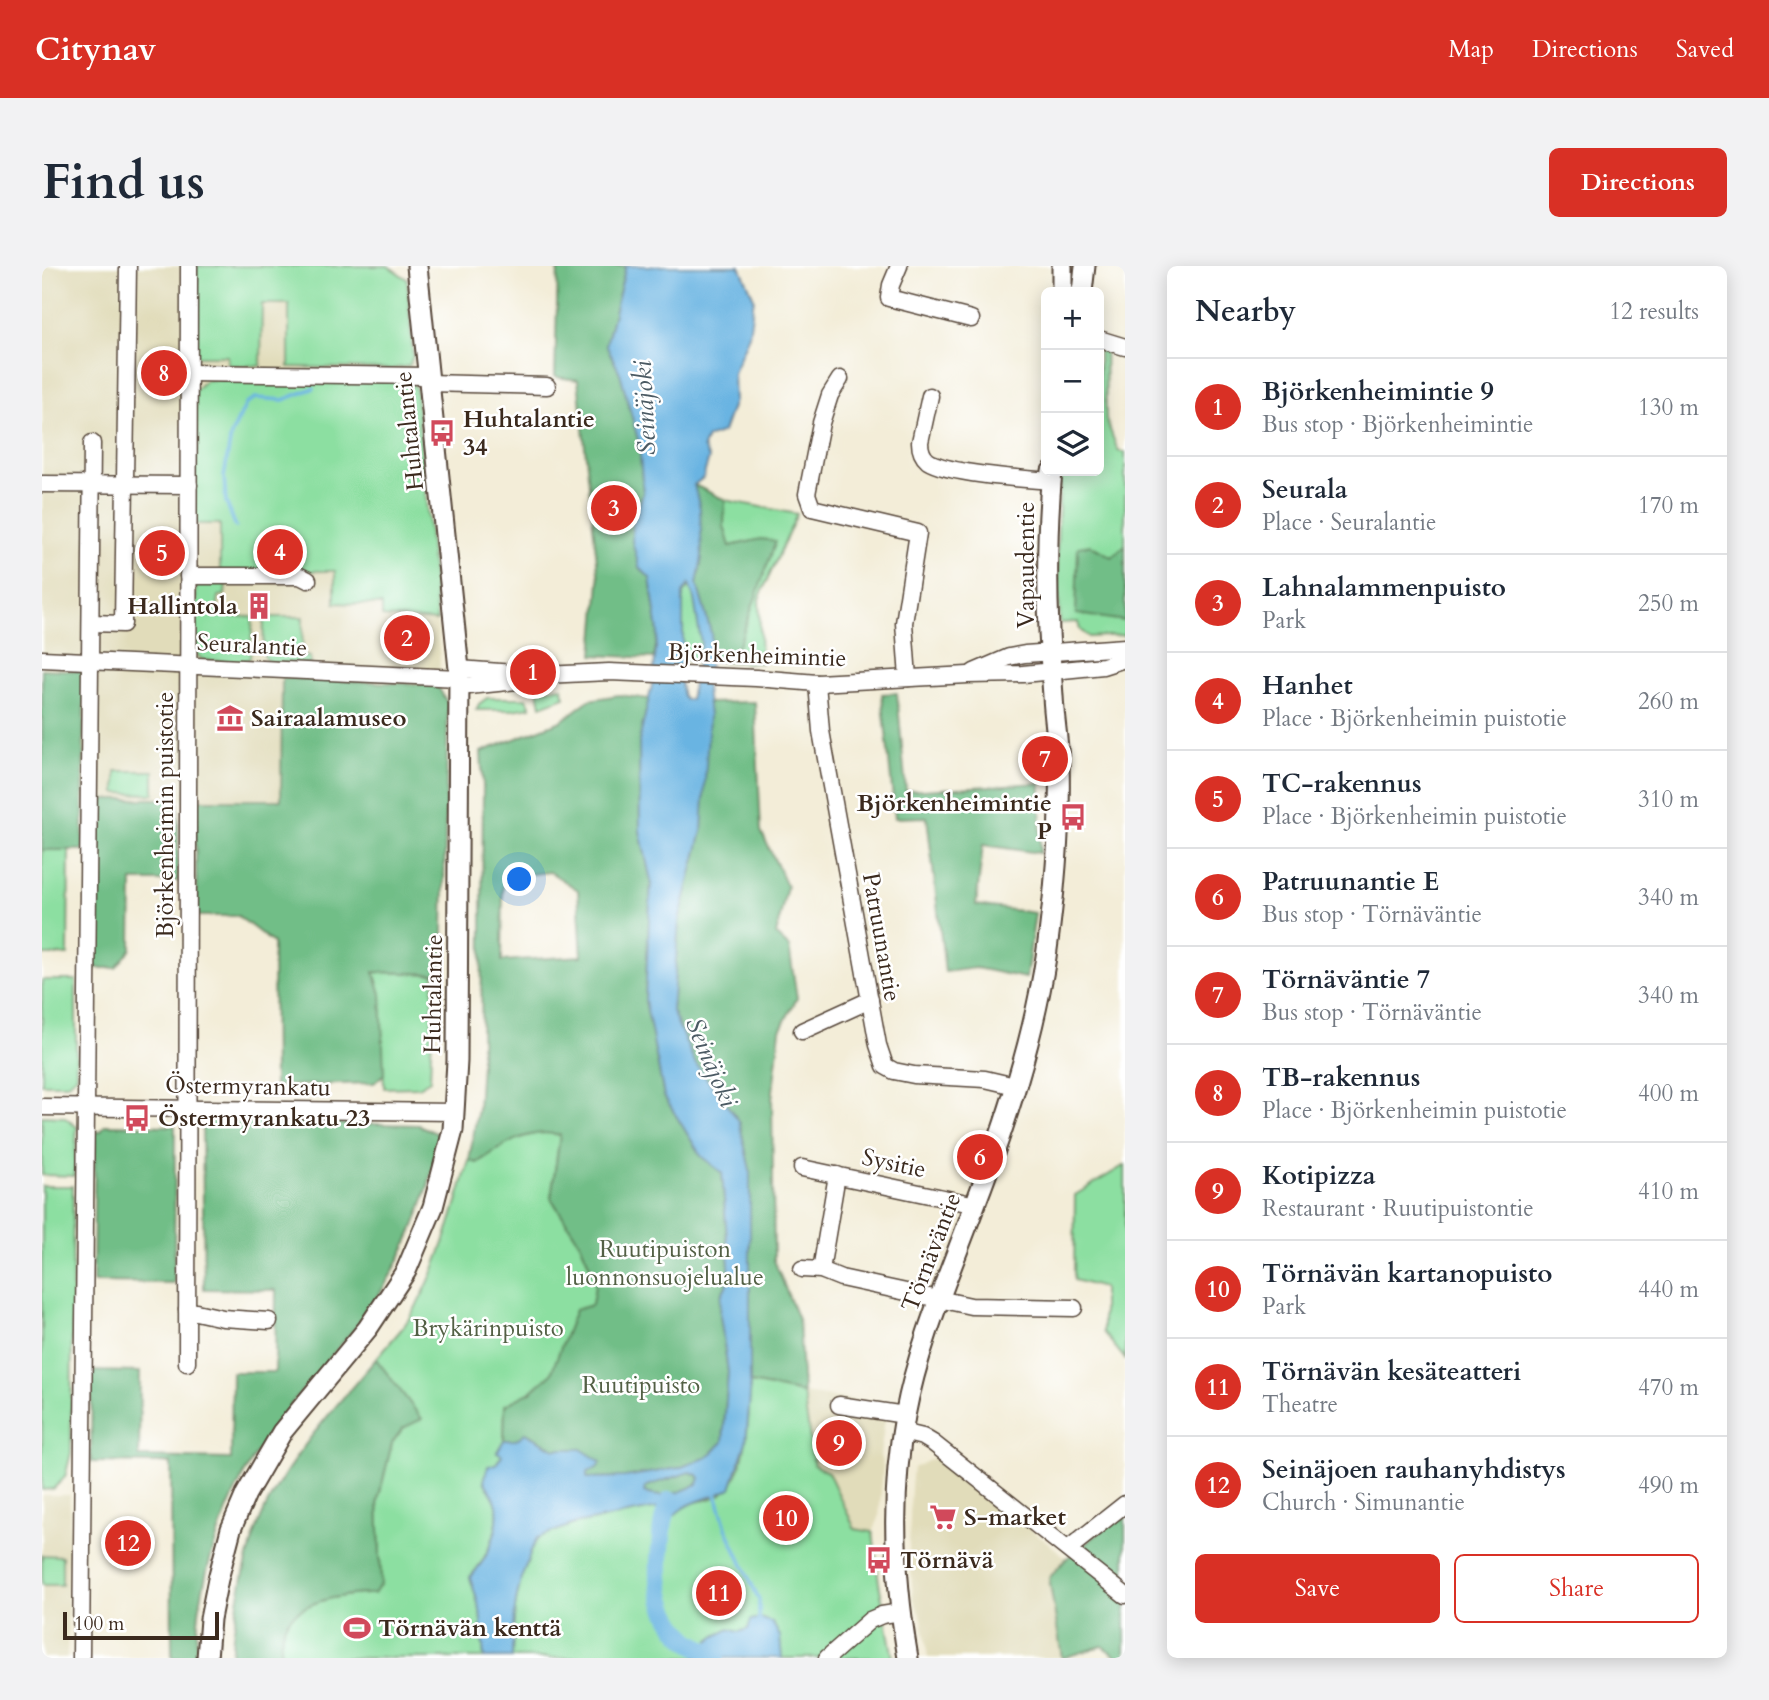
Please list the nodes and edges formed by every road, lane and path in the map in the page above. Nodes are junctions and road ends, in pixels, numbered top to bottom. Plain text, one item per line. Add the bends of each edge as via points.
1 (128, 266) edge
2 (189, 266) edge
3 (417, 266) edge
4 (900, 266) edge
5 (1062, 266) edge
6 (1085, 266) edge
7 (1062, 287) edge
8 (1083, 287) edge
9 (971, 318) dead end
10 (1104, 341) edge
11 (1125, 347) edge
12 (188, 373) junction
13 (428, 379) junction
14 (841, 379) dead end
15 (547, 386) dead end
16 (930, 396) dead end
17 (92, 443) dead end
18 (1041, 476) edge
19 (1052, 476) edge
20 (42, 484) edge
21 (92, 485) junction
22 (125, 485) junction
23 (189, 485) junction
24 (188, 576) junction
25 (308, 580) dead end
26 (91, 623) junction
27 (1125, 647) edge
28 (42, 659) edge
29 (1125, 659) edge
30 (91, 661) junction
31 (1051, 661) junction
32 (188, 665) junction
33 (459, 678) junction
34 (908, 678) junction
35 (817, 683) junction
36 (870, 1000) junction
37 (802, 1031) dead end
38 (1016, 1086) junction
39 (42, 1107) edge
40 (86, 1108) junction
41 (186, 1108) junction
42 (454, 1112) junction
43 (802, 1168) dead end
44 (837, 1175) junction
45 (976, 1205) junction
46 (802, 1269) dead end
47 (821, 1270) junction
48 (938, 1299) junction
49 (1074, 1308) dead end
50 (187, 1310) junction
51 (269, 1321) dead end
52 (187, 1363) dead end
53 (839, 1405) dead end
54 (904, 1424) junction
55 (1125, 1504) edge
56 (1068, 1549) junction
57 (1125, 1595) edge
58 (901, 1612) junction
59 (81, 1658) edge
60 (207, 1658) edge
61 (827, 1658) edge
62 (908, 1658) edge

1 - 22 street
2 - 12 street, Björkenheimin puistotie
3 - 13 main road, Huhtalantie
4 - 9 street via 889,298
5 - 7 main road
6 - 8 main road
10 - 11 street
12 - 13 street
12 - 23 street, Björkenheimin puistotie
13 - 15 street
13 - 33 main road, Huhtalantie
14 - 34 street via 821,423 807,494 812,508 918,533 904,623
16 - 18 street via 920,442 927,460 986,474
17 - 21 street
19 - 31 main road, Vapaudentie via 1047,575
20 - 21 street
21 - 22 street
21 - 26 street
22 - 23 street
22 - 26 street via 123,624
23 - 24 street, Björkenheimin puistotie
24 - 25 street via 300,576
24 - 32 street, Björkenheimin puistotie
26 - 30 street
27 - 31 street
28 - 30 street, Seuralantie
29 - 31 street via 1103,666
30 - 32 street, Seuralantie
30 - 40 street
31 - 34 street, Björkenheimintie via 1020,675
31 - 38 main road, Törnäväntie via 1059,795 1054,894 1045,959
32 - 33 street, Seuralantie
32 - 41 street, Björkenheimin puistotie
33 - 35 street, Björkenheimintie via 595,672
33 - 42 main road, Huhtalantie
34 - 35 street, Björkenheimintie
35 - 36 street, Patruunantie via 821,731
36 - 37 street
36 - 38 street, Patruunantie via 885,1066 914,1075 985,1079
38 - 45 main road, Törnäväntie
39 - 40 street, Östermyrankatu
40 - 41 street, Östermyrankatu
40 - 59 street
41 - 42 street, Östermyrankatu
41 - 50 street, Björkenheimin puistotie
42 - 60 main road, Huhtalantie via 446,1165 406,1271 368,1328 282,1432 246,1494 218,1579
43 - 44 street, Sysitie
44 - 45 street, Sysitie
44 - 47 street
45 - 48 main road, Törnäväntie
46 - 47 street
47 - 48 street
48 - 49 street via 971,1306
48 - 54 main road, Törnäväntie
50 - 51 street
50 - 52 street, Björkenheimin puistotie
53 - 54 street
54 - 56 street
54 - 58 main road, Törnäväntie via 895,1527
55 - 56 street
56 - 57 street
58 - 61 street via 870,1620
58 - 62 main road, Törnäväntie

